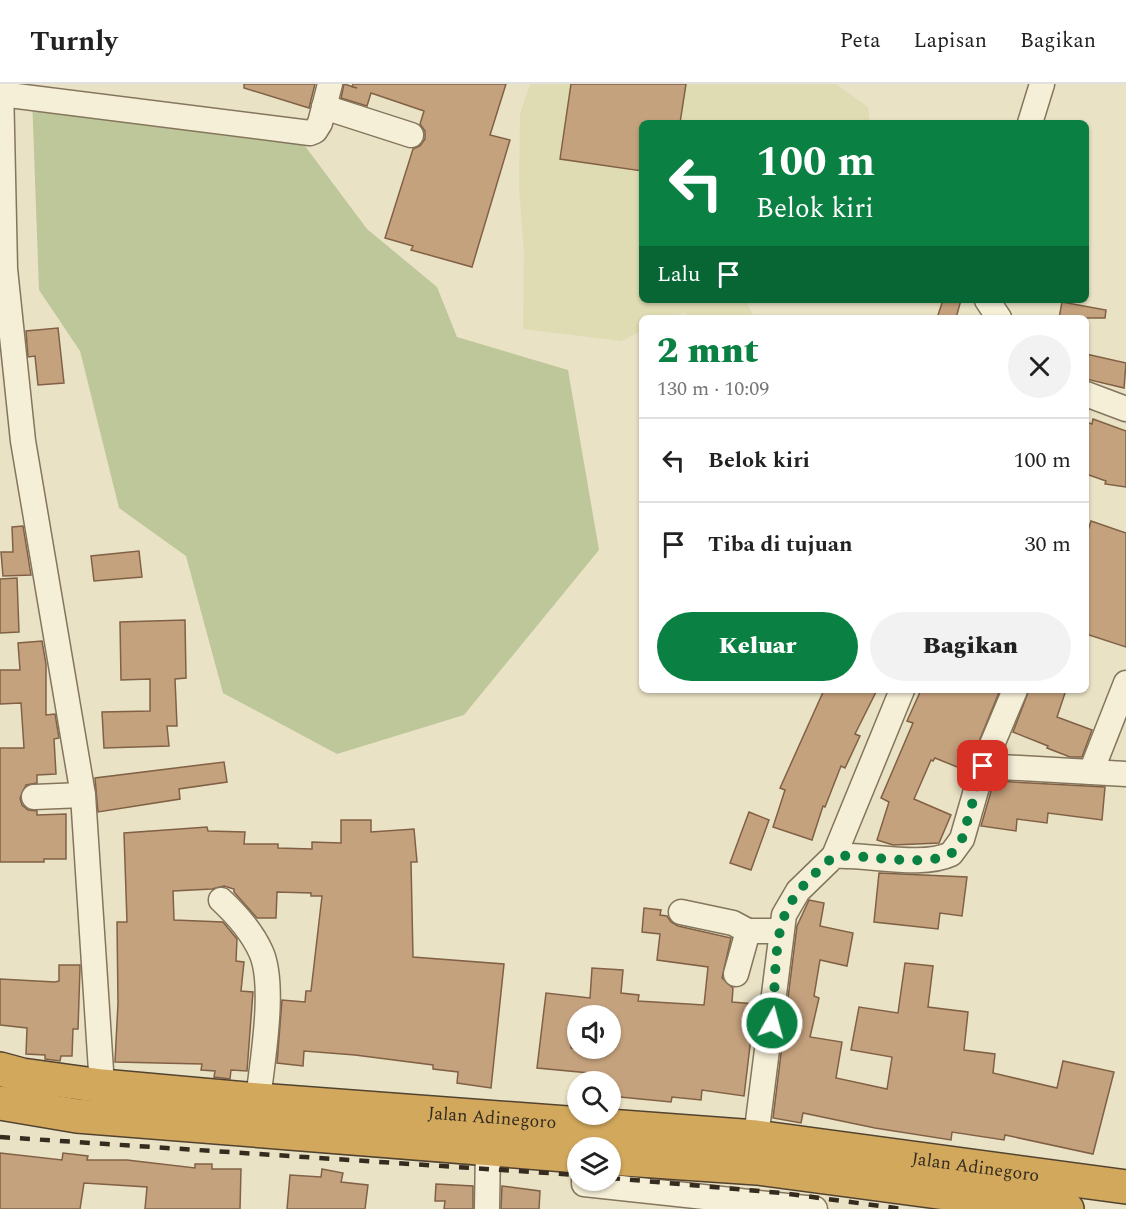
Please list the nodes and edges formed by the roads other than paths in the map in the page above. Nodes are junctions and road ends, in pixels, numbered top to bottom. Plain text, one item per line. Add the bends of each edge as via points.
1 (330, 84) edge
2 (1042, 84) edge
3 (1, 89) edge
4 (324, 107) junction
5 (1031, 120) edge
6 (411, 135) dead end
7 (2, 269) edge
8 (1089, 395) edge
9 (1126, 409) edge
10 (1126, 683) edge
11 (901, 693) edge
12 (1014, 693) edge
13 (983, 766) junction
14 (1091, 772) junction
15 (1126, 774) edge
16 (83, 795) junction
17 (34, 797) dead end
18 (834, 856) junction
19 (221, 900) dead end
20 (681, 912) dead end
21 (748, 931) junction
22 (781, 931) junction
23 (736, 974) dead end
24 (0, 1069) edge
25 (102, 1086) junction
26 (258, 1100) junction
27 (0, 1103) edge
28 (756, 1137) junction
29 (665, 1145) junction
30 (488, 1149) junction
31 (567, 1155) edge
32 (621, 1155) edge
33 (1126, 1187) edge
34 (621, 1188) edge
35 (486, 1209) edge
36 (815, 1209) edge
37 (1063, 1209) edge
38 (1068, 1209) edge

1 - 4 street
2 - 5 street
3 - 4 street via 294,133 315,131
3 - 7 street
4 - 6 street
7 - 16 street via 23,441
8 - 9 street
10 - 14 street
11 - 18 street
12 - 13 street
13 - 14 street
13 - 18 street via 962,839 951,854 926,860
14 - 15 street
16 - 17 street
16 - 25 street
18 - 22 street via 798,891 784,915
19 - 26 street via 241,921 262,954 268,999
20 - 21 street via 733,923
21 - 22 street
21 - 23 street
22 - 28 street
24 - 25 highway, Jalan Adinegoro
25 - 26 highway, Jalan Adinegoro
26 - 29 highway, Jalan Adinegoro
27 - 30 highway, Jalan Adinegoro via 76,1116
28 - 29 highway, Jalan Adinegoro
28 - 33 highway, Jalan Adinegoro
29 - 32 highway, Jalan Adinegoro
29 - 37 highway, Jalan Adinegoro via 757,1168
30 - 31 highway, Jalan Adinegoro
30 - 35 street
34 - 36 street
37 - 38 highway, Jalan Adinegoro

